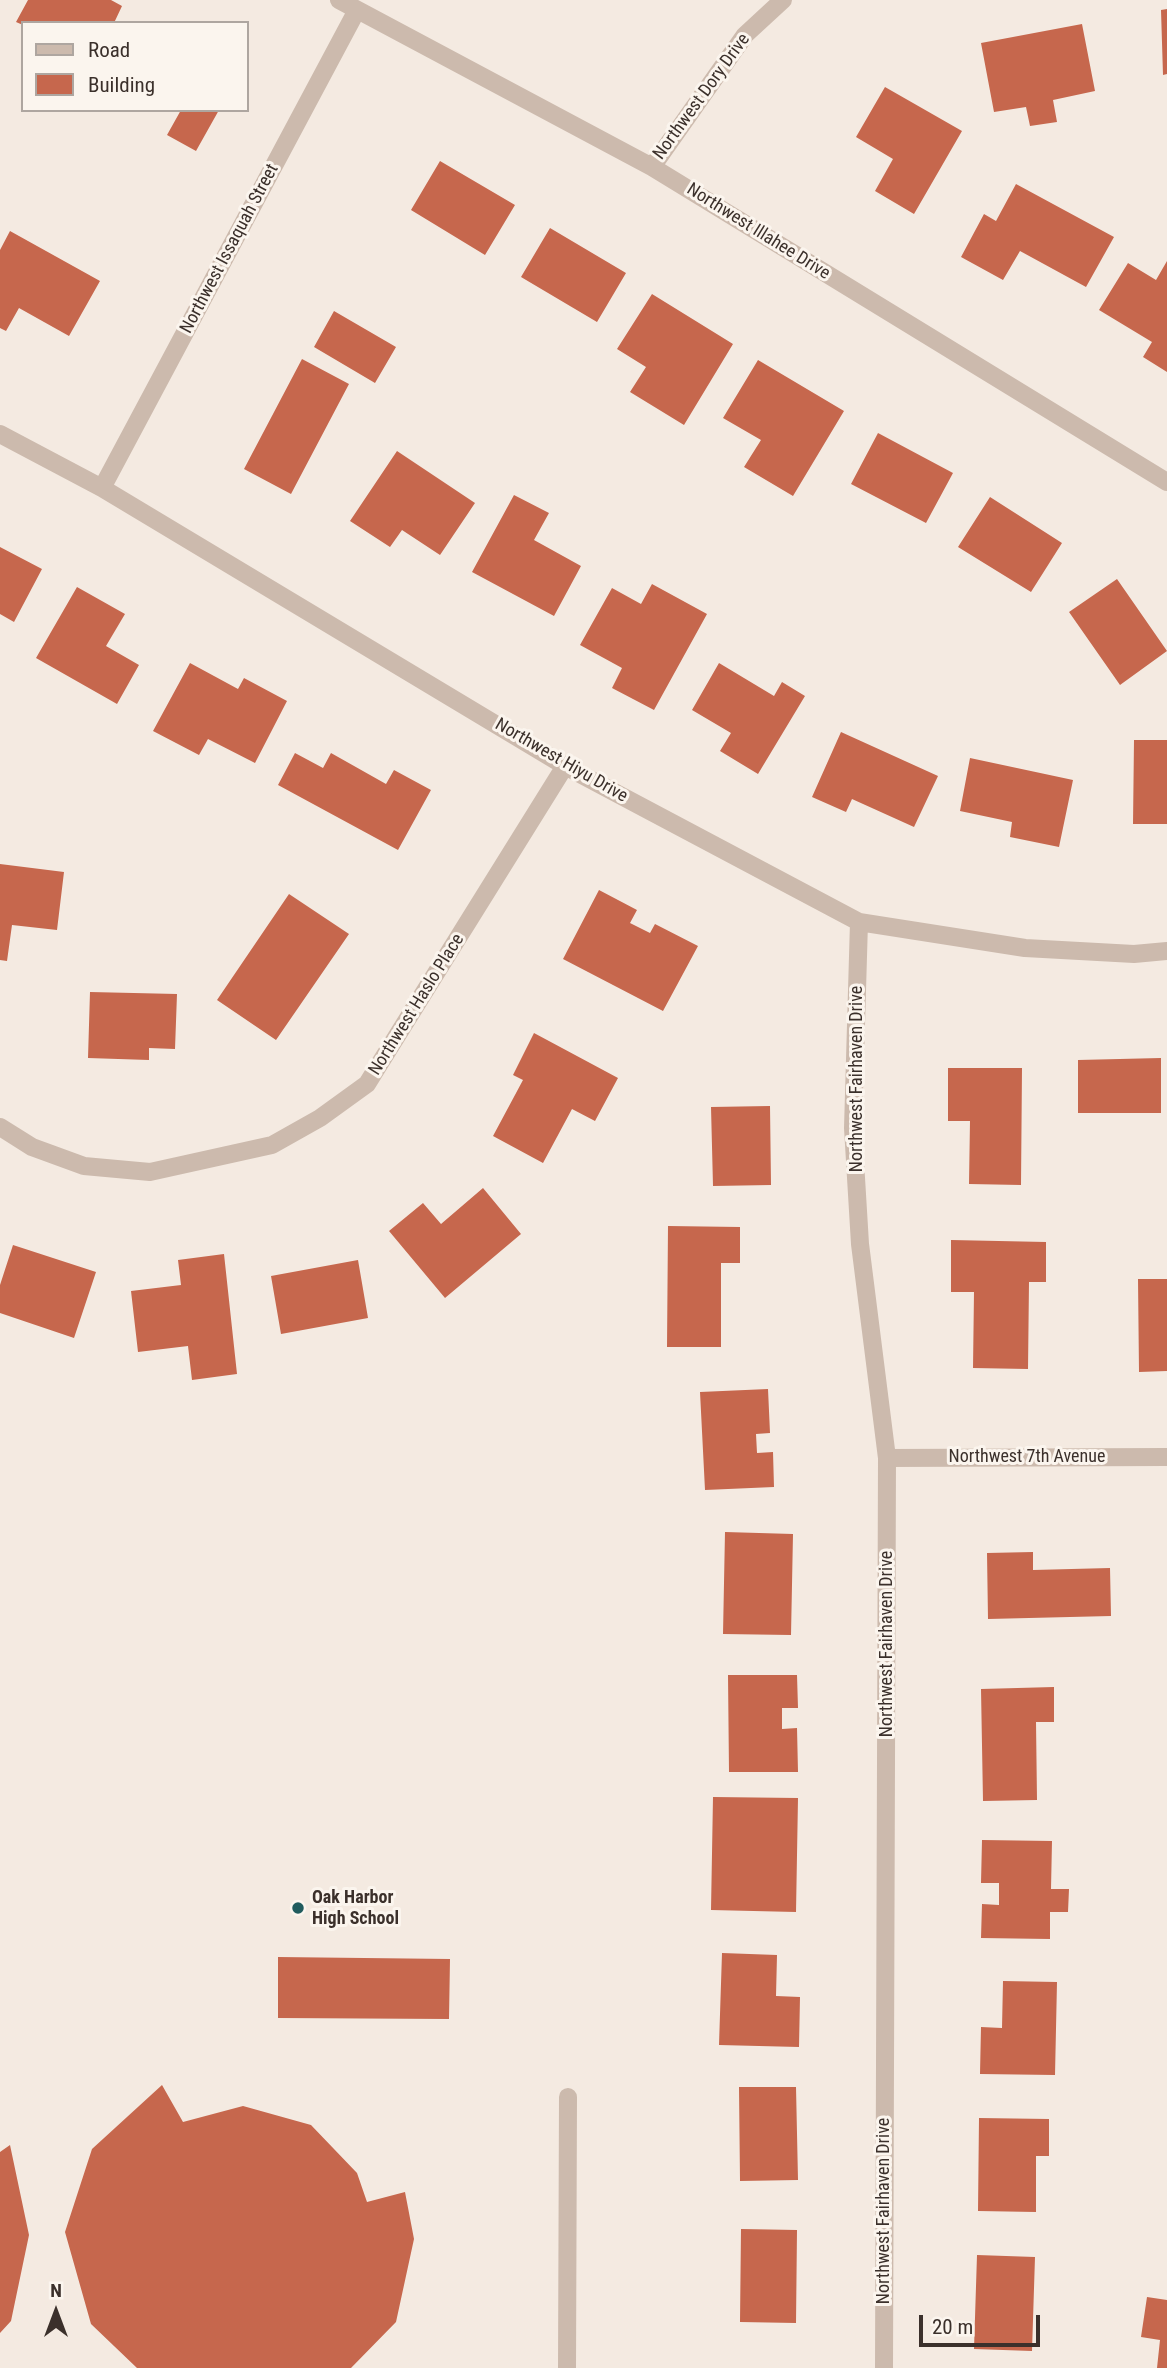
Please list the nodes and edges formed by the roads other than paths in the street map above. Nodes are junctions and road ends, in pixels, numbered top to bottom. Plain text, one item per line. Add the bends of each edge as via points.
1 (339, 0) edge
2 (783, 0) edge
3 (357, 10) junction
4 (652, 167) junction
5 (0, 434) edge
6 (1167, 482) edge
7 (102, 488) junction
8 (565, 766) junction
9 (859, 922) junction
10 (1167, 951) edge
11 (0, 1127) edge
12 (1167, 1457) edge
13 (887, 1458) junction
14 (568, 2097) dead end
15 (567, 2368) edge
16 (884, 2368) edge

1 - 3 street, Northwest Illahee Drive
2 - 4 street, Northwest Dory Drive via 745,35
3 - 4 street, Northwest Illahee Drive
3 - 7 street, Northwest Issaquah Street
4 - 6 street, Northwest Illahee Drive
5 - 7 street, Northwest Hiyu Drive
7 - 8 street, Northwest Hiyu Drive
8 - 9 street, Northwest Hiyu Drive
8 - 11 street, Northwest Haslo Place via 367,1084 320,1118 272,1145 150,1172 84,1166 32,1147
9 - 10 street, Northwest Hiyu Drive via 1025,948 1134,954
9 - 13 street, Northwest Fairhaven Drive via 853,1128 860,1244
12 - 13 street, Northwest 7th Avenue
13 - 16 street, Northwest Fairhaven Drive
14 - 15 street

